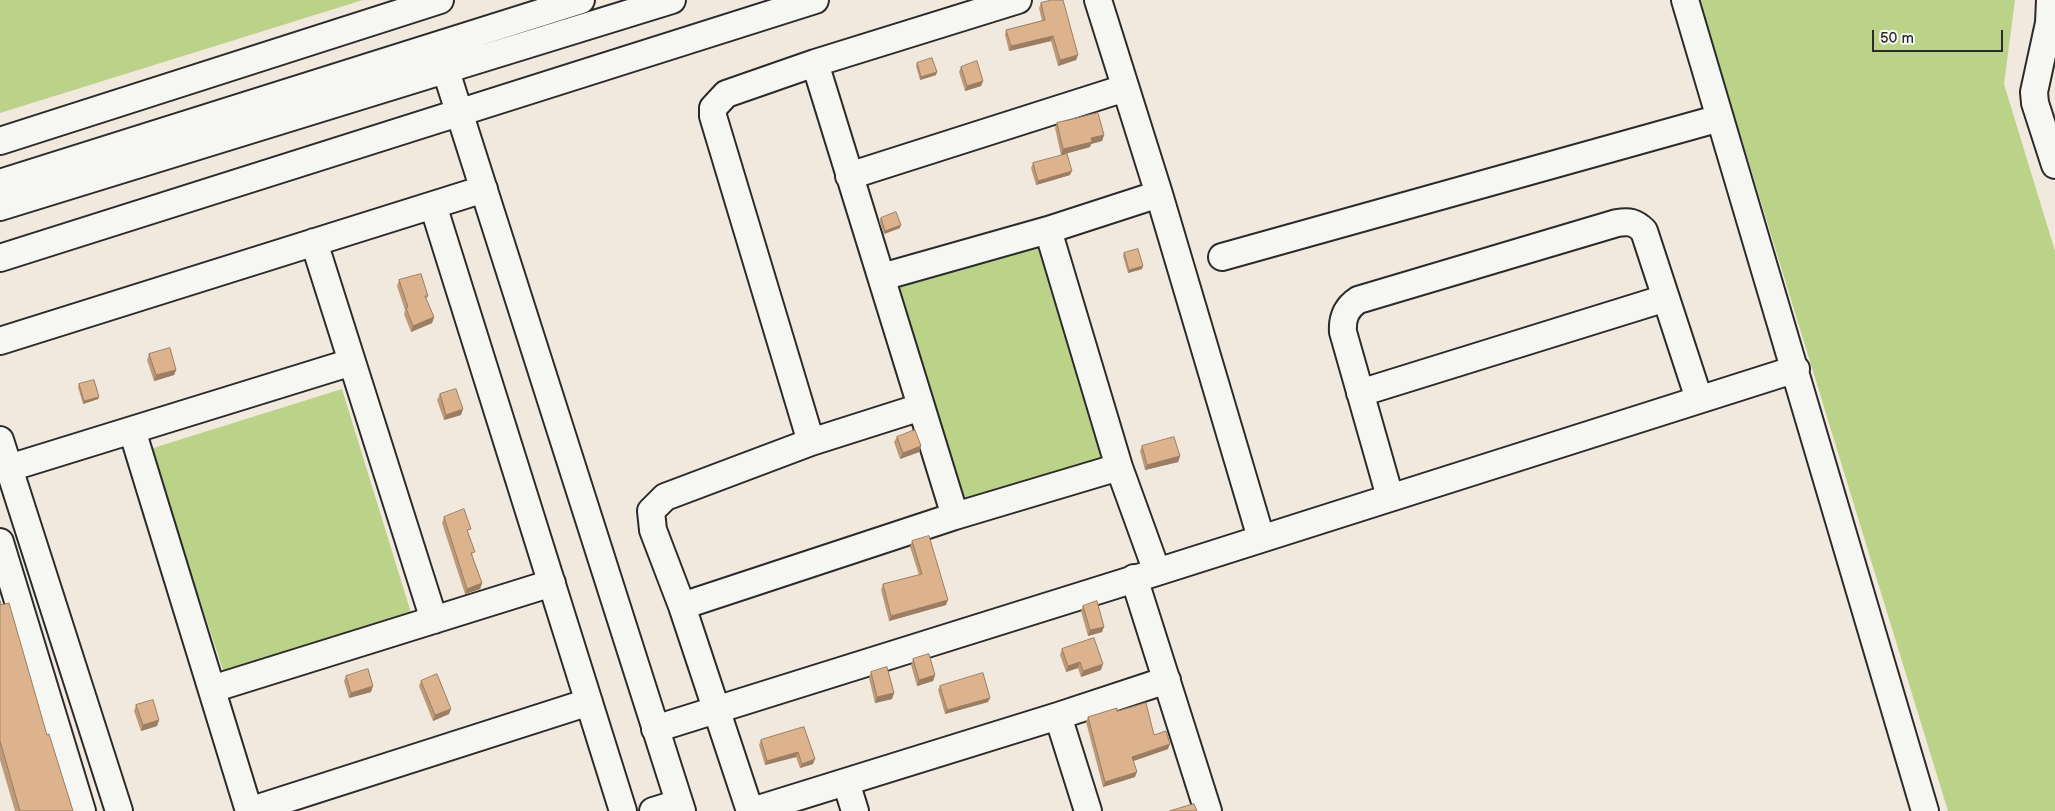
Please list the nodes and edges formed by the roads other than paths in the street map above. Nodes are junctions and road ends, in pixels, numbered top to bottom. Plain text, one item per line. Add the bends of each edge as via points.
1 (440, 0) edge
2 (581, 0) edge
3 (672, 0) edge
4 (815, 0) edge
5 (1018, 0) edge
6 (1098, 0) edge
7 (1685, 0) edge
8 (2050, 0) edge
9 (625, 7) edge
10 (815, 63) junction
11 (446, 71) junction
12 (1125, 88) junction
13 (459, 111) junction
14 (1720, 118) junction
15 (0, 141) edge
16 (2055, 165) edge
17 (849, 176) junction
18 (0, 183) edge
19 (484, 189) junction
20 (1159, 194) junction
21 (433, 205) junction
22 (0, 206) edge
23 (1048, 230) junction
24 (314, 242) junction
25 (1222, 257) dead end
26 (0, 258) edge
27 (882, 277) junction
28 (1666, 298) junction
29 (0, 341) edge
30 (352, 362) junction
31 (1796, 369) junction
32 (1360, 392) junction
33 (1700, 399) junction
34 (921, 407) junction
35 (132, 430) junction
36 (0, 440) edge
37 (811, 442) junction
38 (1119, 466) junction
39 (9, 468) junction
40 (1390, 497) junction
41 (955, 516) junction
42 (1261, 538) junction
43 (0, 542) edge
44 (1146, 575) junction
45 (552, 583) junction
46 (682, 606) junction
47 (434, 620) junction
48 (1167, 680) junction
49 (212, 689) junction
50 (589, 702) junction
51 (718, 710) junction
52 (1058, 716) junction
53 (655, 729) junction
54 (846, 782) junction
55 (681, 807) edge
56 (82, 811) edge
57 (118, 811) edge
58 (249, 811) edge
59 (623, 811) edge
60 (652, 811) edge
61 (751, 811) edge
62 (855, 811) edge
63 (1088, 811) edge
64 (1208, 811) edge
65 (1925, 811) edge

1 - 15 street
2 - 18 street
3 - 9 street
4 - 13 street
5 - 10 street
6 - 12 street
7 - 14 street
8 - 16 street via 2049,23 2034,92
9 - 11 street
10 - 17 street
10 - 37 street via 726,94 713,108
11 - 13 street
11 - 22 street
12 - 17 street
12 - 20 street
13 - 19 street
13 - 26 street
14 - 25 street
14 - 31 street
17 - 27 street
19 - 21 street
19 - 53 street
20 - 23 street
20 - 42 street
21 - 24 street
21 - 45 street
23 - 27 street
23 - 38 street
24 - 29 street
24 - 30 street
27 - 34 street
28 - 32 street
28 - 32 street via 1644,231 1630,222 1617,223 1402,286 1358,300 1345,313 1343,332
28 - 33 street
30 - 35 street
30 - 47 street
31 - 33 street
31 - 65 street
32 - 40 street
33 - 40 street
34 - 37 street
34 - 41 street
35 - 39 street
35 - 49 street
36 - 39 street
37 - 46 street via 665,497 656,504 651,511 653,530
38 - 41 street
38 - 44 street
39 - 57 street
40 - 42 street
41 - 46 street
42 - 44 street
43 - 56 street
44 - 48 street
44 - 51 street
45 - 47 street
45 - 50 street
46 - 51 street
47 - 49 street
48 - 52 street
48 - 64 street
49 - 58 street
50 - 58 street
50 - 59 street
51 - 53 street
51 - 61 street
52 - 54 street
52 - 63 street
53 - 55 street
54 - 61 street
54 - 62 street
55 - 60 street

